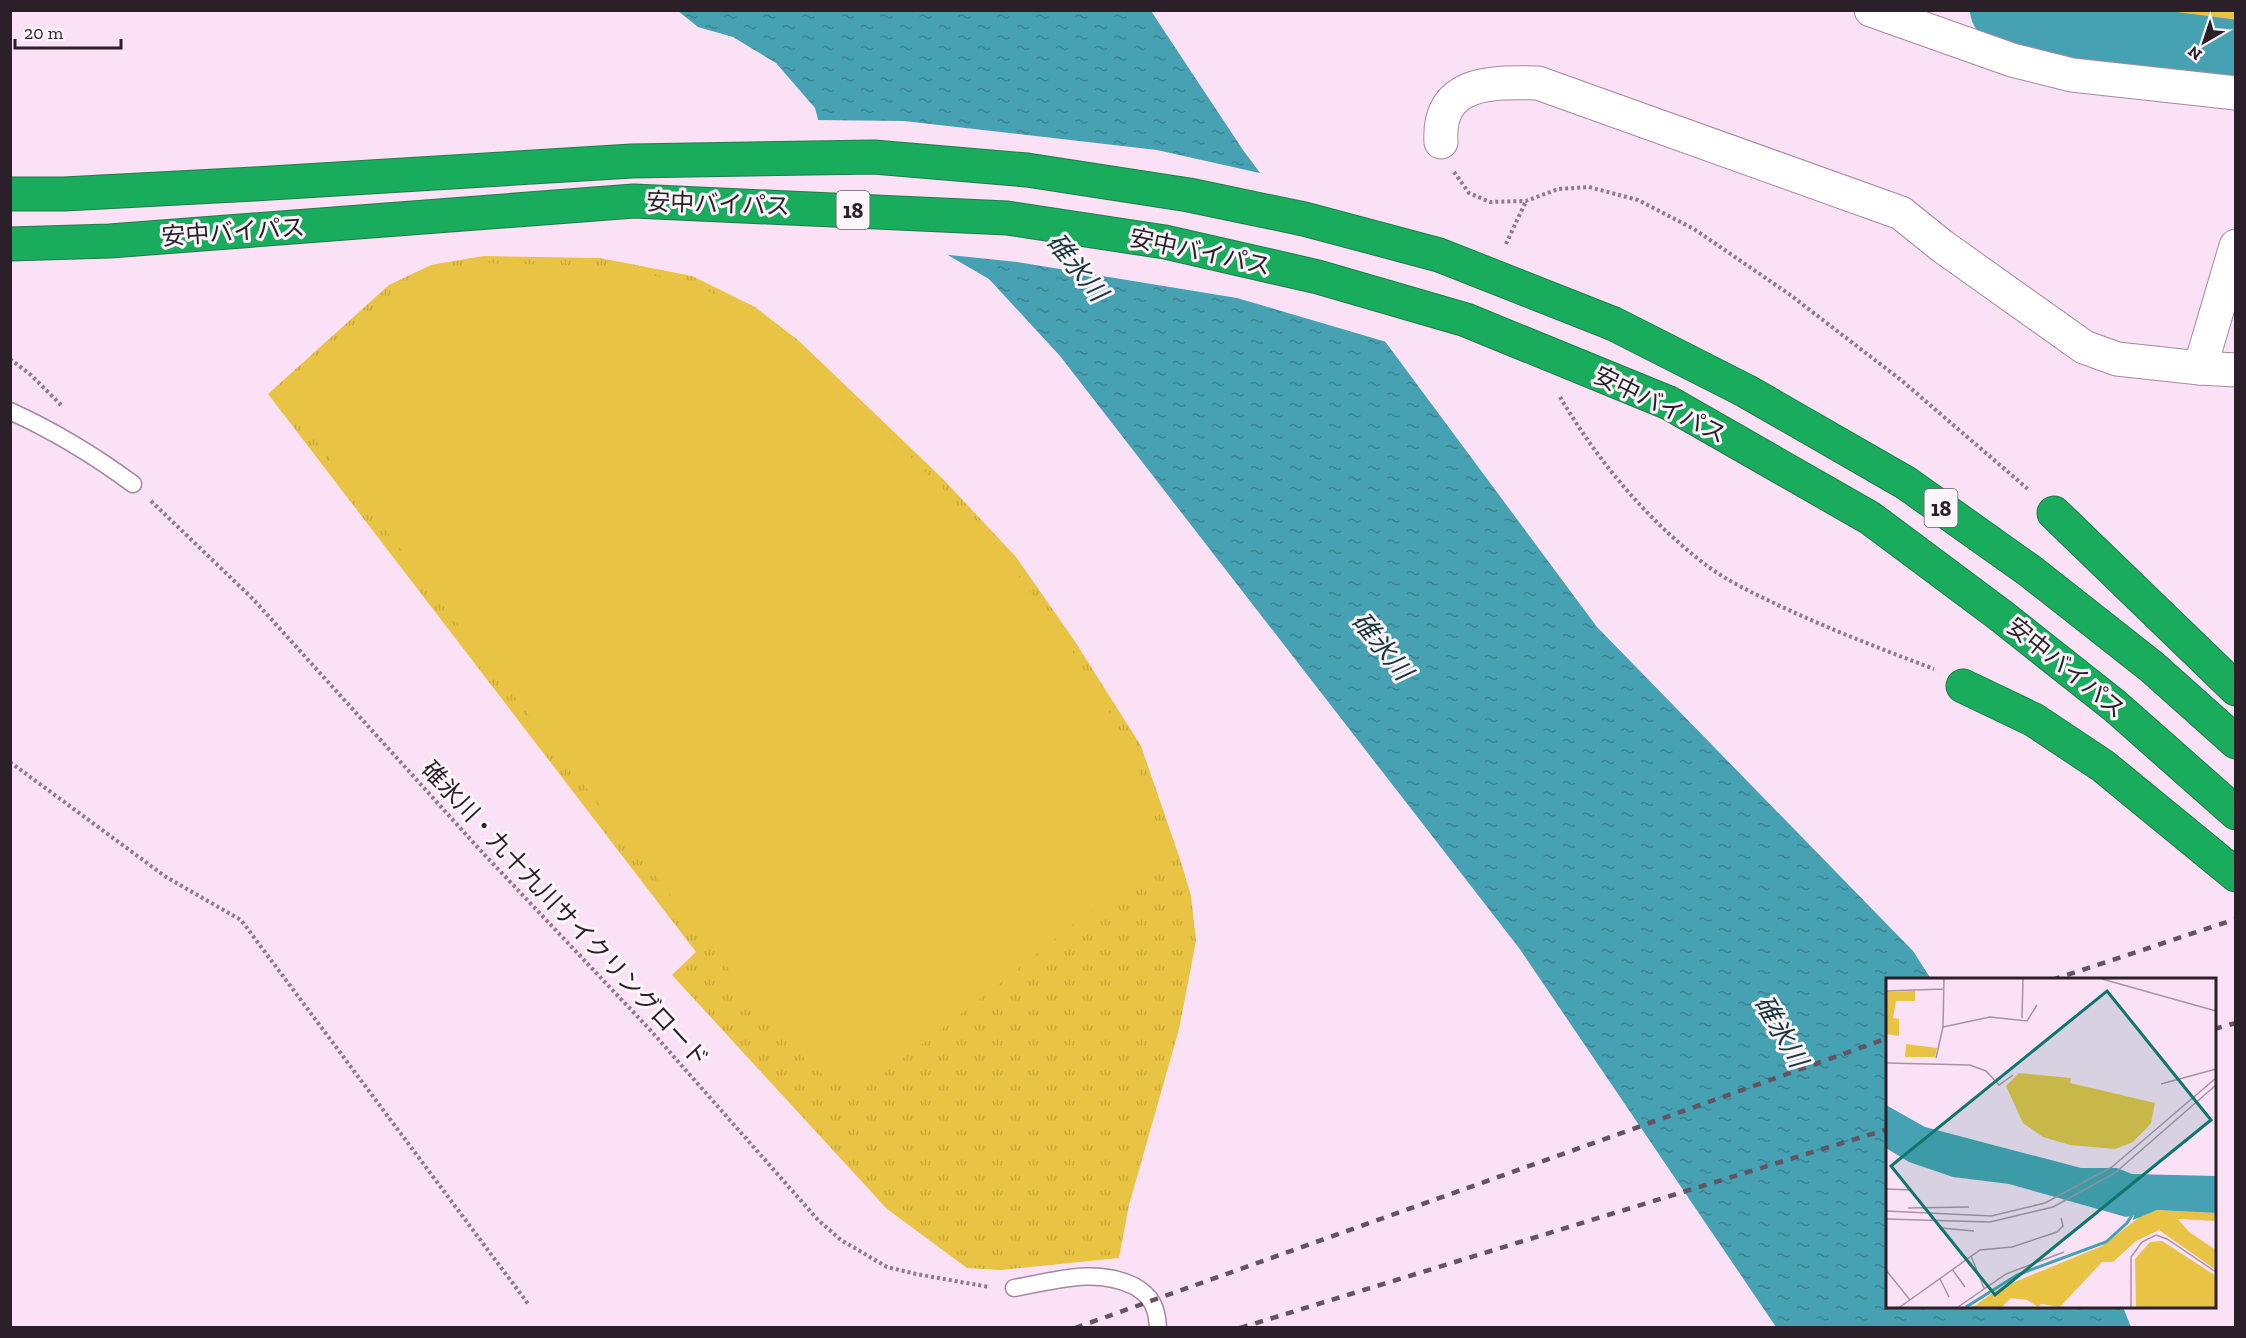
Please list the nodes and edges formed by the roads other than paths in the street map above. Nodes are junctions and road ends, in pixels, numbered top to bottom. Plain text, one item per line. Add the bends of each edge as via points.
1 (1871, 10) edge
2 (2235, 93) edge
3 (1441, 142) road end
4 (10, 194) edge
5 (10, 244) edge
6 (2235, 246) edge
7 (2200, 368) junction
8 (2235, 370) edge
9 (10, 411) edge
10 (134, 484) road end
11 (2054, 513) road end
12 (1963, 686) road end
13 (2235, 689) edge
14 (2235, 742) edge
15 (2235, 813) edge
16 (2235, 875) edge
17 (1014, 1288) road end
18 (1158, 1328) edge

1 - 2 street via 2012,60 2072,75
3 - 7 street via 1440,130 1449,104 1468,88 1498,82 1538,83 1901,213 2085,347 2117,359
4 - 14 highway, 安中バイパス / 18, bridge via 266,184 632,161 874,157 1027,170 1189,195 1304,219 1439,255 1614,324 1746,391 1906,483 2030,571 2152,667
5 - 15 highway, 安中バイパス / 18, bridge via 110,241 634,201 1007,218 1165,242 1318,277 1466,320 1669,403 1870,518 2115,706
6 - 7 street
7 - 8 street
9 - 10 lane via 41,425
11 - 13 highway
12 - 16 highway via 2034,720 2103,766
17 - 18 lane via 1076,1277 1110,1276 1139,1289 1154,1302

